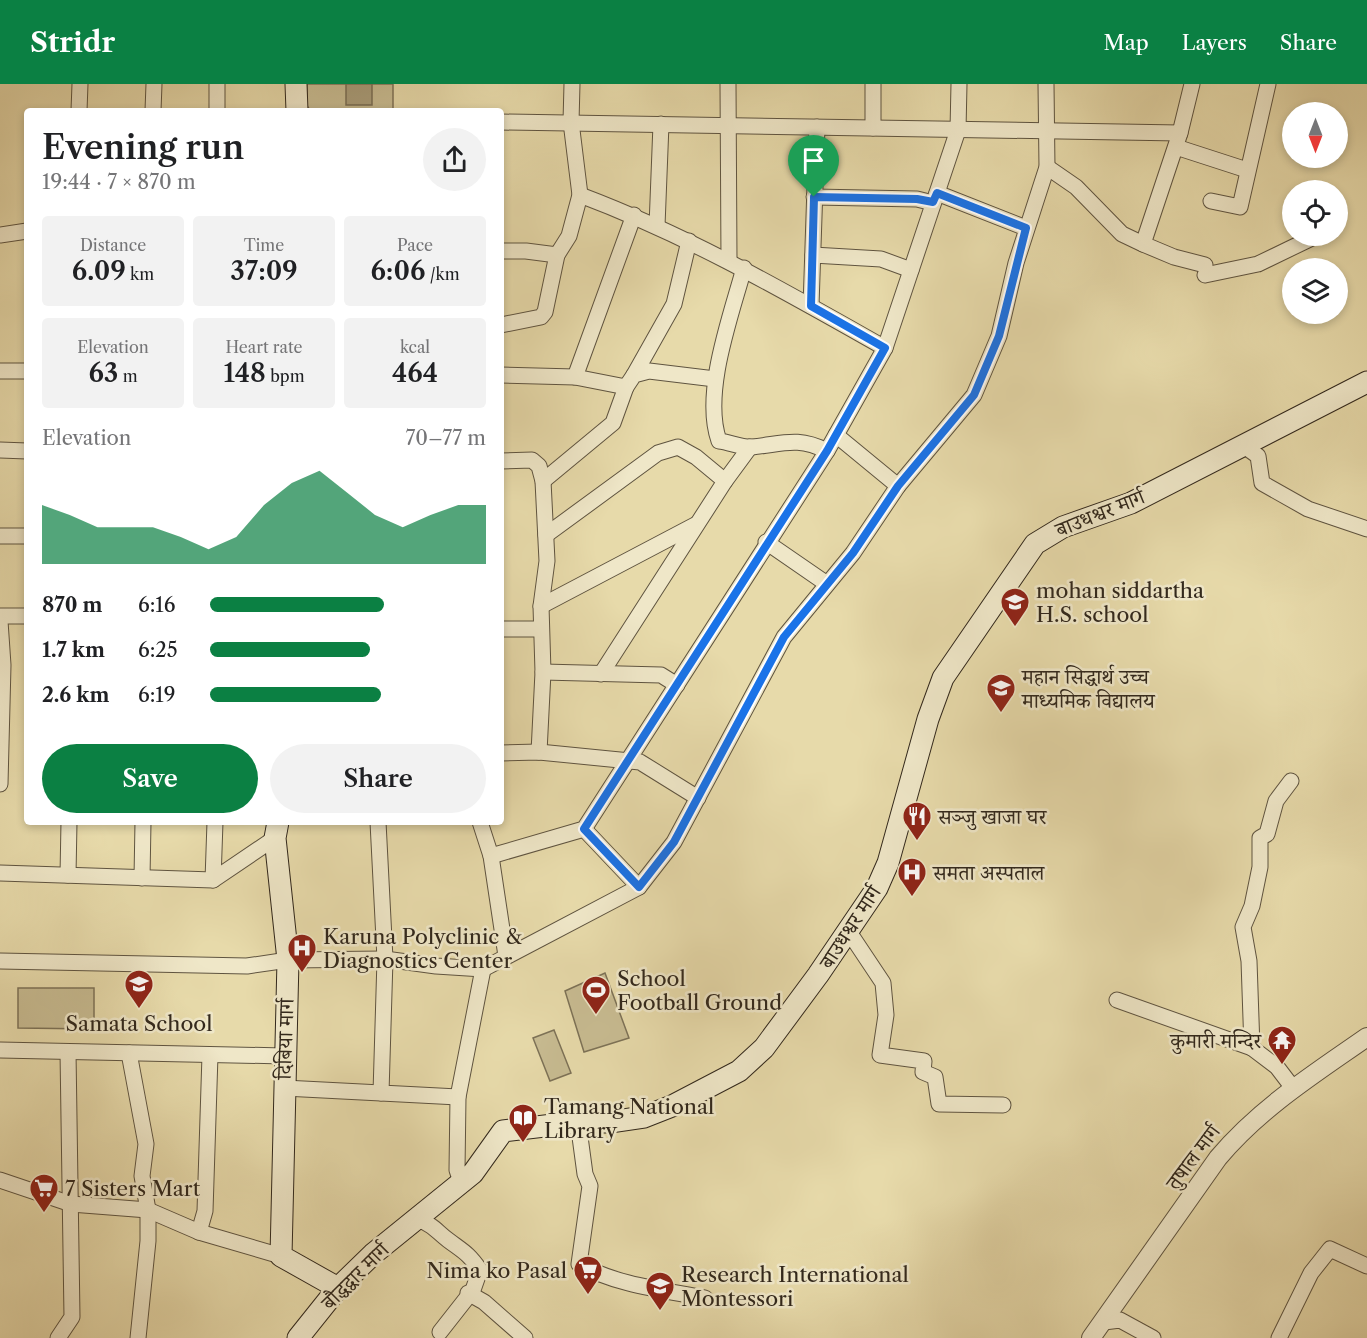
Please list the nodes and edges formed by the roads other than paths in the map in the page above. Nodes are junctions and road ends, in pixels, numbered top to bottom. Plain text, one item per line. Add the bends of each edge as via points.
1 (80, 84) edge
2 (154, 84) edge
3 (217, 84) edge
4 (296, 84) edge
5 (572, 84) edge
6 (728, 84) edge
7 (873, 84) edge
8 (959, 84) edge
9 (1046, 84) edge
10 (1192, 84) edge
11 (1268, 84) edge
12 (79, 108) edge
13 (153, 108) edge
14 (217, 108) edge
15 (297, 108) edge
16 (504, 122) edge
17 (571, 122) junction
18 (661, 124) junction
19 (728, 125) junction
20 (817, 127) junction
21 (873, 128) junction
22 (958, 130) junction
23 (1046, 130) junction
24 (1178, 140) junction
25 (1047, 167) junction
26 (1247, 170) junction
27 (580, 195) junction
28 (814, 197) junction
29 (935, 198) junction
30 (1211, 201) dead end
31 (634, 215) junction
32 (657, 226) junction
33 (1026, 228) junction
34 (24, 231) edge
35 (0, 235) edge
36 (689, 241) junction
37 (1143, 244) junction
38 (1295, 246) edge
39 (504, 251) edge
40 (557, 255) junction
41 (813, 255) junction
42 (729, 259) junction
43 (744, 268) junction
44 (911, 270) junction
45 (811, 306) junction
46 (504, 324) edge
47 (885, 348) junction
48 (0, 371) edge
49 (24, 371) edge
50 (504, 375) edge
51 (575, 377) junction
52 (715, 379) junction
53 (630, 381) junction
54 (1367, 382) edge
55 (836, 435) junction
56 (1244, 446) junction
57 (750, 447) junction
58 (0, 450) edge
59 (24, 451) edge
60 (827, 451) junction
61 (504, 461) edge
62 (543, 481) junction
63 (724, 481) junction
64 (898, 486) junction
65 (697, 524) junction
66 (1367, 529) edge
67 (546, 535) junction
68 (0, 536) edge
69 (24, 536) edge
70 (766, 542) junction
71 (827, 585) junction
72 (541, 606) junction
73 (0, 616) edge
74 (24, 616) edge
75 (0, 621) edge
76 (504, 629) edge
77 (541, 629) junction
78 (1, 665) edge
79 (543, 672) junction
80 (601, 674) junction
81 (677, 685) junction
82 (540, 752) junction
83 (504, 753) edge
84 (628, 759) junction
85 (1291, 782) dead end
86 (0, 784) edge
87 (698, 798) junction
88 (69, 825) edge
89 (143, 825) edge
90 (215, 825) edge
91 (378, 825) edge
92 (481, 825) edge
93 (584, 829) junction
94 (276, 830) edge
95 (491, 856) junction
96 (0, 873) edge
97 (68, 876) junction
98 (142, 878) junction
99 (213, 880) junction
100 (639, 887) junction
101 (849, 932) junction
102 (506, 956) junction
103 (385, 959) junction
104 (288, 960) junction
105 (0, 961) edge
106 (483, 969) junction
107 (1117, 1000) dead end
108 (1367, 1037) edge
109 (1252, 1048) junction
110 (0, 1050) edge
111 (68, 1052) junction
112 (129, 1053) junction
113 (210, 1055) junction
114 (284, 1056) junction
115 (284, 1088) junction
116 (1293, 1088) junction
117 (381, 1093) junction
118 (458, 1096) junction
119 (1003, 1105) dead end
120 (578, 1122) junction
121 (0, 1180) edge
122 (461, 1182) junction
123 (71, 1204) junction
124 (148, 1210) junction
125 (416, 1219) junction
126 (199, 1232) junction
127 (281, 1256) junction
128 (1367, 1266) edge
129 (338, 1288) junction
130 (468, 1293) junction
131 (705, 1298) dead end
132 (1104, 1322) junction
133 (440, 1332) dead end
134 (58, 1338) edge
135 (138, 1338) edge
136 (298, 1338) edge
137 (525, 1338) edge
138 (1091, 1338) edge
139 (1153, 1338) edge
140 (1280, 1338) edge

1 - 12 street
2 - 13 street
3 - 14 street
4 - 15 main road
5 - 17 street
6 - 19 street
7 - 21 street
8 - 22 street
9 - 23 street
10 - 24 street
11 - 26 street
16 - 17 street
17 - 18 street
17 - 27 street
18 - 19 street
18 - 32 street
19 - 20 street
19 - 42 street
20 - 21 street
20 - 28 street
21 - 22 street
22 - 23 street
22 - 29 street
23 - 24 street
23 - 25 street
24 - 26 street
24 - 37 street
25 - 33 street
25 - 37 street via 1076,187 1122,234
26 - 30 street via 1240,207
27 - 31 street
27 - 40 street via 569,236
28 - 29 street
28 - 41 street
29 - 33 street
29 - 44 street
31 - 32 street
31 - 51 street
32 - 36 street
33 - 64 street via 999,336 974,395
34 - 35 street
36 - 42 street
36 - 53 street via 674,304
37 - 38 street via 1205,270 1258,264
39 - 40 street
40 - 46 street via 545,312 541,317
41 - 44 street via 881,259
41 - 45 street
42 - 43 street
43 - 45 street
43 - 52 street
44 - 47 street
45 - 47 street
47 - 55 street
48 - 49 street
50 - 51 street
51 - 53 street
52 - 53 street via 649,371
52 - 57 street via 719,441
53 - 62 street via 613,423
54 - 56 main road, बाउधश्वर मार्ग
55 - 60 street
55 - 64 street
56 - 66 street via 1258,456 1262,483 1308,509
56 - 101 main road, बाउधश्वर मार्ग via 1131,503 1063,527 1035,544 942,678 888,863
57 - 60 street via 793,440 809,442
57 - 63 street
58 - 59 street
60 - 70 street
61 - 62 street via 532,460 539,466
62 - 67 street
63 - 65 street
63 - 67 street via 678,447 658,453
64 - 71 street
65 - 72 street
65 - 80 street
67 - 72 street
68 - 69 street
70 - 71 street
70 - 81 street
71 - 87 street via 784,637
72 - 77 street
73 - 74 street
75 - 78 street
76 - 77 street
77 - 79 street
78 - 86 street
79 - 80 street
79 - 82 street
80 - 81 street via 661,675
81 - 84 street
82 - 83 street
82 - 84 street
84 - 87 street via 640,762
84 - 93 street
85 - 109 street via 1276,801 1267,834 1260,838 1260,867 1243,927 1249,961
87 - 100 street via 674,842
88 - 97 street
89 - 98 street
90 - 99 street
91 - 103 street
92 - 95 street
93 - 95 street
93 - 100 street
94 - 99 street
94 - 104 main road, दिबिया मार्ग
95 - 102 street
96 - 97 street
97 - 98 street
98 - 99 street
100 - 102 street
101 - 119 street via 883,983 886,1015 880,1055 924,1060 923,1072 935,1077 939,1104
101 - 120 main road, बाउधश्वर मार्ग via 764,1048 739,1071 644,1117
102 - 106 street
103 - 104 street
103 - 106 street
103 - 117 street
104 - 105 street via 247,966
104 - 114 main road, दिबिया मार्ग
106 - 118 street
107 - 109 street
108 - 116 street, तुषाल मार्ग
109 - 116 street via 1277,1067
110 - 111 street
111 - 112 street
111 - 123 street
112 - 113 street
112 - 124 street via 146,1144 142,1176
113 - 114 street
113 - 126 street via 205,1211
114 - 115 main road, दिबिया मार्ग
115 - 117 street
115 - 127 main road, दिबिया मार्ग
116 - 132 street, तुषाल मार्ग via 1240,1131 1218,1158
117 - 118 street
118 - 122 street via 457,1170
120 - 122 main road, बाउधश्वर मार्ग via 503,1131 473,1173
120 - 131 street via 585,1174 591,1186 579,1264 633,1284
121 - 123 street
122 - 125 main road, बाउधश्वर मार्ग
123 - 124 street
123 - 134 street via 72,1317
124 - 126 street
124 - 135 street
125 - 129 main road, बौद्धद्वार मार्ग
125 - 130 street via 432,1224 447,1240 467,1251 480,1270 473,1290
126 - 127 street
127 - 129 main road
128 - 140 street via 1330,1249 1311,1273
129 - 136 main road, बौद्धद्वार मार्ग
130 - 133 street
130 - 137 street
132 - 138 street, तुषाल मार्ग
132 - 139 street via 1120,1320

